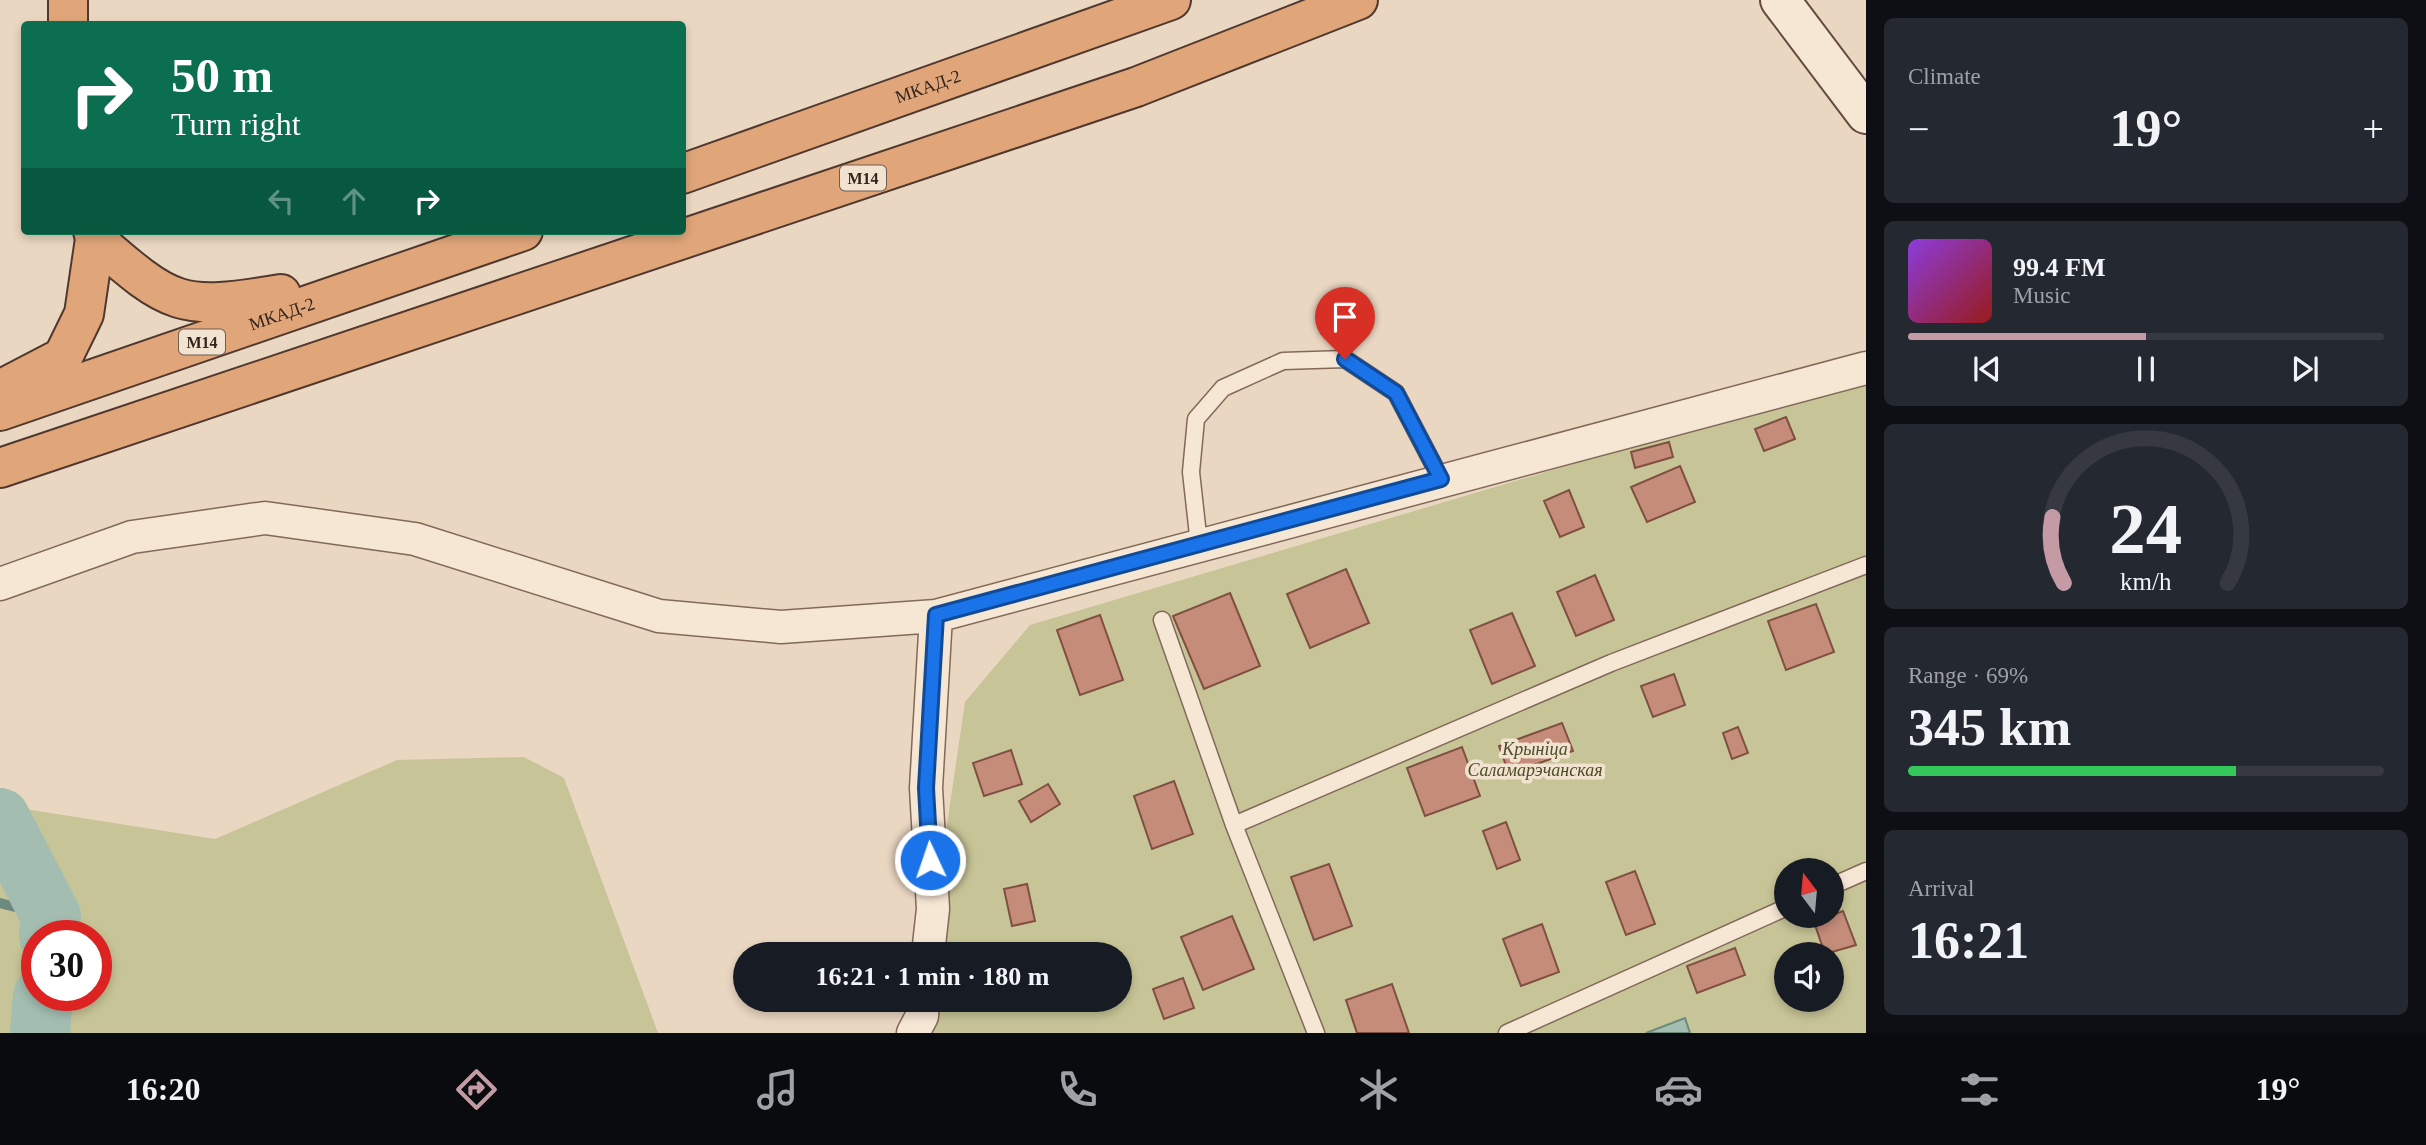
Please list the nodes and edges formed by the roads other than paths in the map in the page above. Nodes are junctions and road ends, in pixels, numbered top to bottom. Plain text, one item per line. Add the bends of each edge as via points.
1 (68, 0) edge
2 (1171, 0) edge
3 (1358, 0) edge
4 (1780, 0) edge
5 (68, 21) edge
6 (1866, 114) edge
7 (686, 173) edge
8 (94, 235) edge
9 (512, 235) edge
10 (404, 273) junction
11 (1866, 368) edge
12 (0, 390) edge
13 (0, 411) edge
14 (0, 468) edge
15 (1441, 479) junction
16 (1199, 544) junction
17 (1866, 565) edge
18 (0, 584) edge
19 (936, 615) junction
20 (1162, 620) dead end
21 (1234, 825) junction
22 (1866, 871) edge
23 (1844, 881) edge
24 (1774, 913) edge
25 (929, 942) edge
26 (922, 1012) edge
27 (912, 1033) edge
28 (1316, 1033) edge
29 (1507, 1033) edge

1 - 5 highway
2 - 7 highway, МКАД-2
3 - 14 highway, М14 via 1136,87
4 - 6 main road
8 - 10 highway via 145,282 197,304 232,304
8 - 12 highway via 84,314 62,357
9 - 10 highway, МКАД-2 / М14
10 - 13 highway, МКАД-2 / М14
11 - 15 street
15 - 16 street
15 - 16 lane via 1396,393 1345,359 1283,361 1223,388 1196,419 1191,472
16 - 19 street
17 - 21 lane via 1611,663
18 - 19 street via 132,537 265,518 415,540 659,616 781,627
19 - 25 street via 926,788 933,909
20 - 21 lane
21 - 28 lane
22 - 23 lane
24 - 29 lane
26 - 27 street

